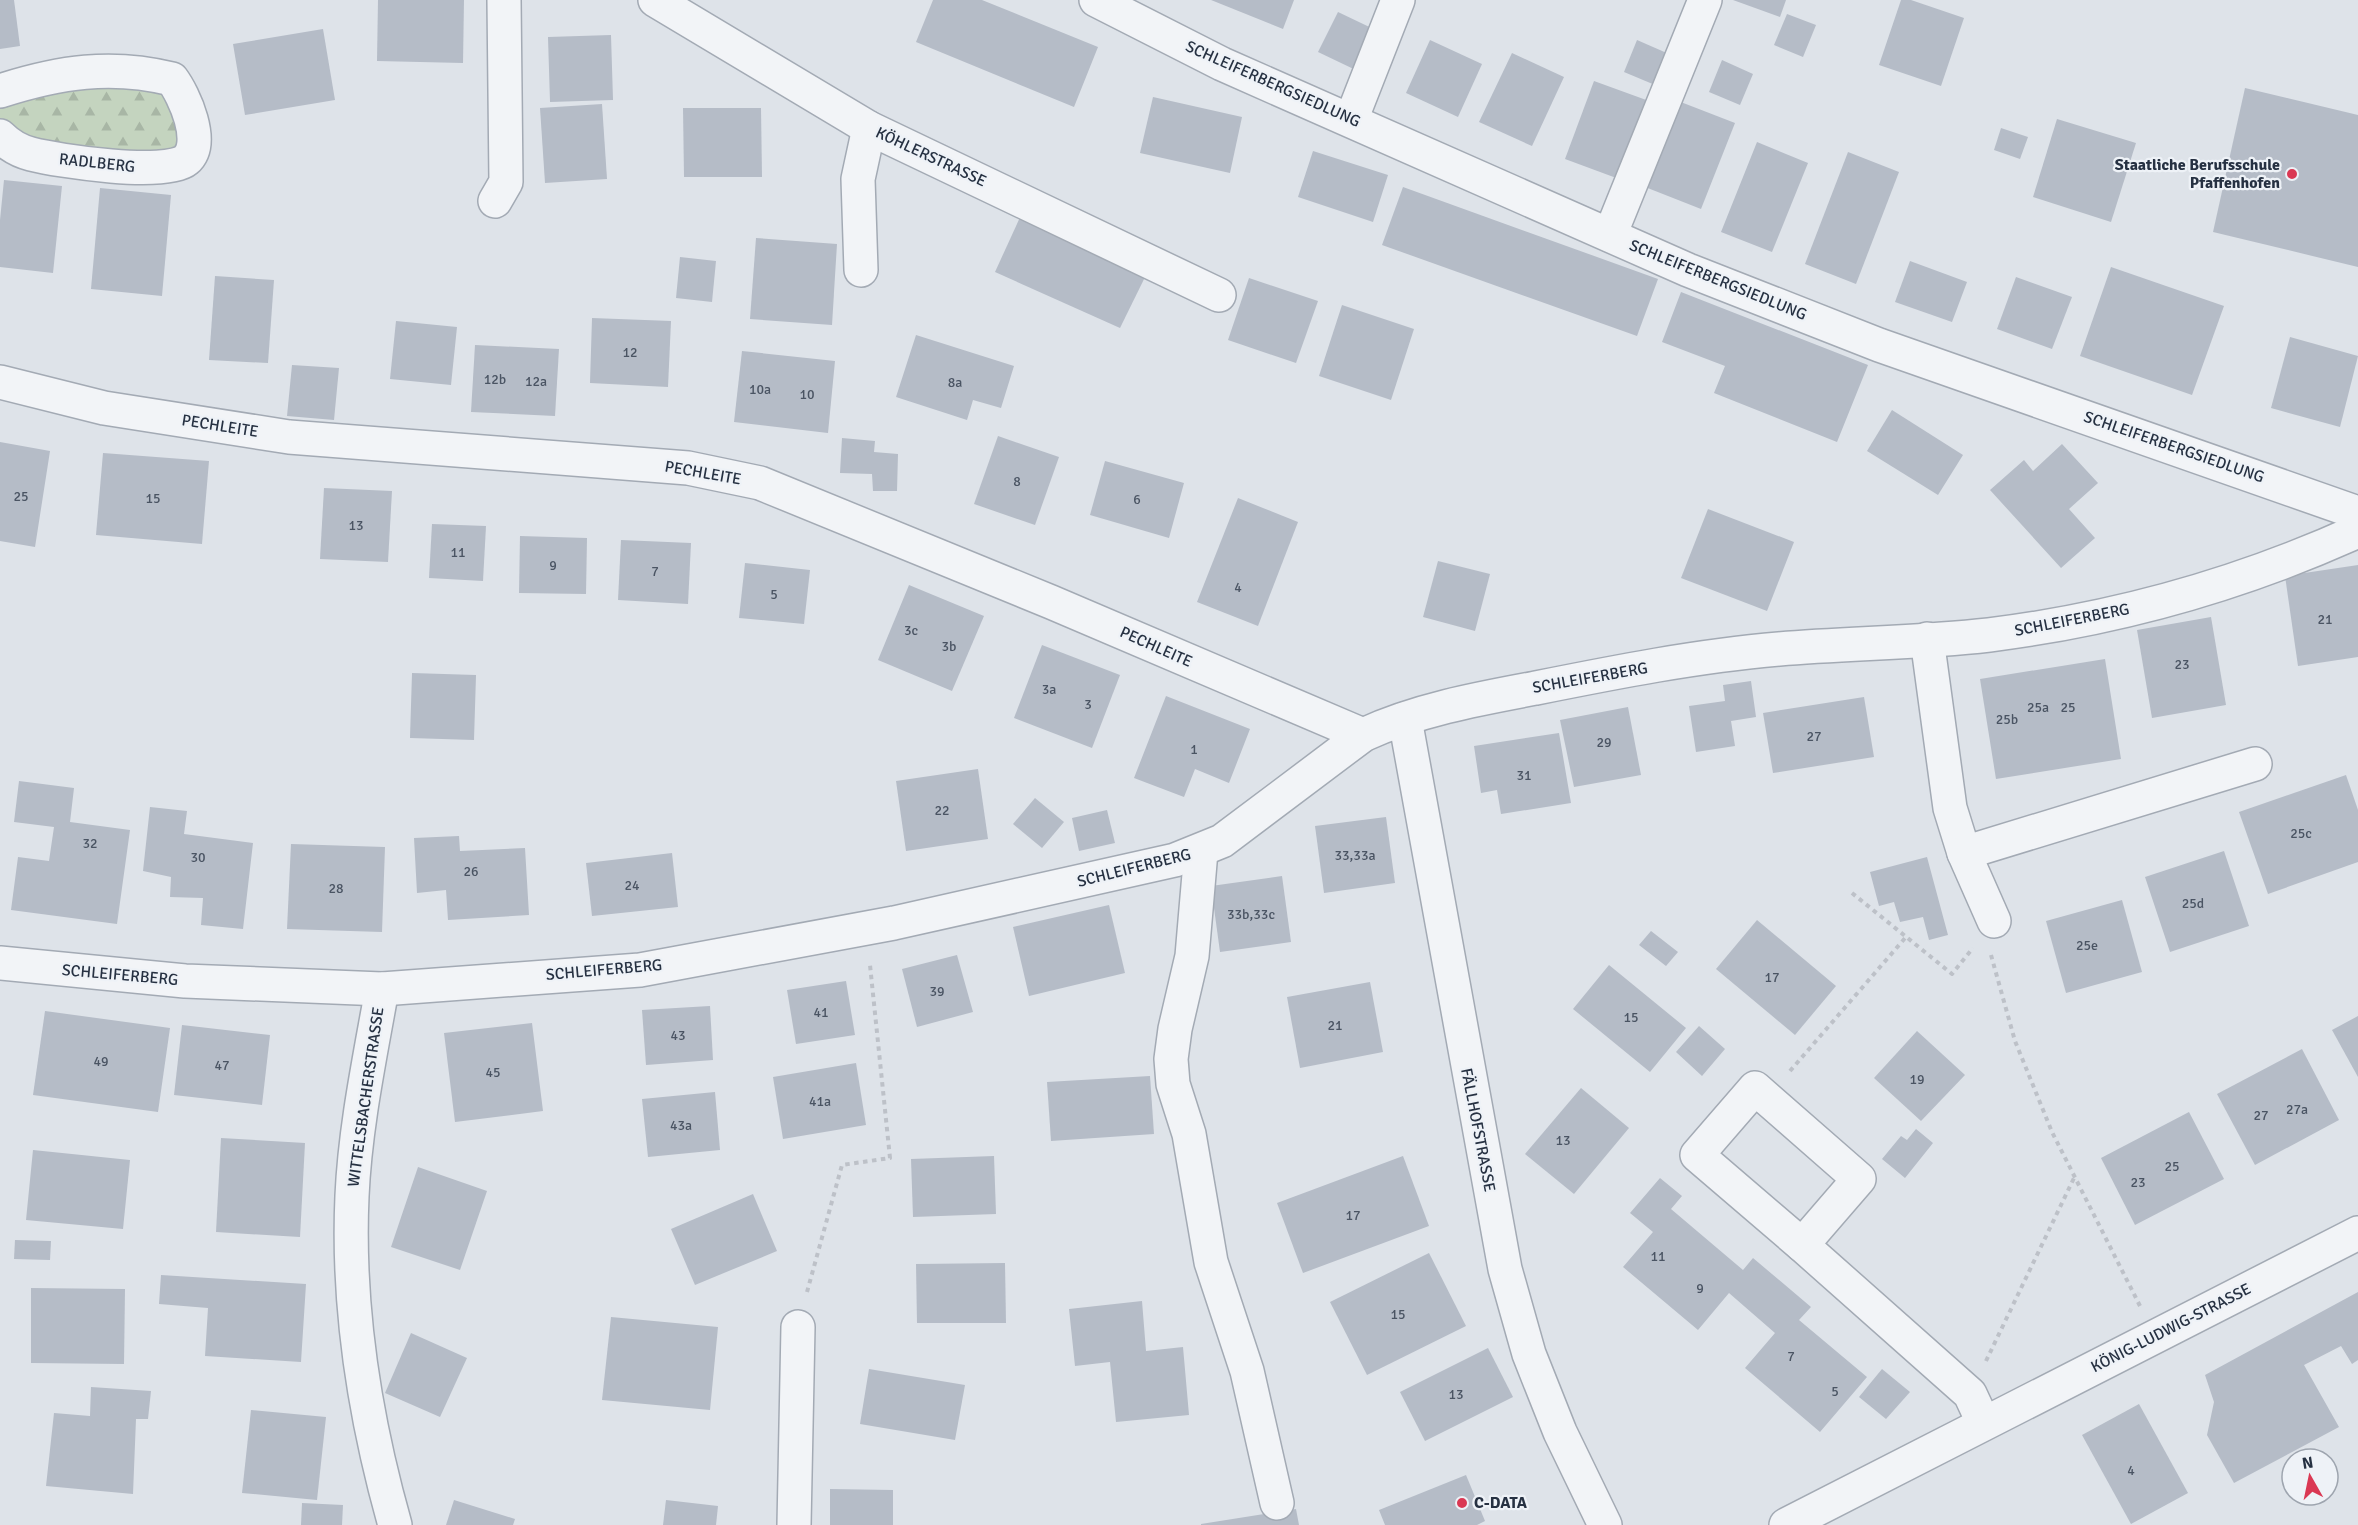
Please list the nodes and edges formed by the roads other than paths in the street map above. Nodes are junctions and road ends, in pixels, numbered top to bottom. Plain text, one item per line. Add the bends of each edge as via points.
1 (504, 0) edge
2 (655, 0) edge
3 (1096, 0) edge
4 (1398, 0) edge
5 (1705, 0) edge
6 (0, 91) edge
7 (1351, 120) junction
8 (869, 128) junction
9 (0, 136) edge
10 (495, 201) dead end
11 (1610, 235) junction
12 (861, 270) dead end
13 (1219, 294) dead end
14 (0, 382) edge
15 (2358, 513) edge
16 (2358, 531) edge
17 (1927, 639) junction
18 (1405, 719) junction
19 (1363, 735) junction
20 (2255, 764) dead end
21 (1201, 851) junction
22 (1964, 853) junction
23 (1994, 921) road end
24 (0, 963) edge
25 (382, 989) junction
26 (2358, 1233) edge
27 (1802, 1245) junction
28 (798, 1327) road end
29 (1976, 1408) junction
30 (1277, 1503) dead end
31 (395, 1525) edge
32 (794, 1525) edge
33 (1605, 1525) edge
34 (1786, 1525) edge

1 - 10 street via 506,182
2 - 8 street, KÖHLERSTRASSE
3 - 7 street, SCHLEIFERBERGSIEDLUNG via 1222,64
4 - 7 street
5 - 11 street
6 - 9 street, RADLBERG via 65,73 139,71 172,79 184,96 193,136 192,153 185,161 150,168 31,154 11,146
7 - 11 street, SCHLEIFERBERGSIEDLUNG
8 - 12 street via 858,179
8 - 13 street, KÖHLERSTRASSE
11 - 15 street, SCHLEIFERBERGSIEDLUNG via 1879,345
14 - 19 street, PECHLEITE via 104,408 289,437 688,468 760,483
16 - 17 street, SCHLEIFERBERG via 2294,560 2173,599 2052,625
17 - 18 street, SCHLEIFERBERG via 1778,649 1631,670 1463,702
17 - 22 street via 1950,808
18 - 19 street, SCHLEIFERBERG
18 - 33 street, FÄLLHOFSTRASSE via 1505,1269 1533,1364 1560,1432
19 - 21 street, SCHLEIFERBERG via 1222,841
20 - 22 street
21 - 25 street, SCHLEIFERBERG via 866,928 640,970
21 - 30 street via 1192,956 1175,1029 1173,1084 1189,1134 1211,1262 1247,1371
22 - 23 street
24 - 25 street, SCHLEIFERBERG via 185,981
25 - 31 street, WITTELSBACHERSTRASSE via 353,1184 351,1280 379,1470
26 - 29 street, KÖNIG-LUDWIG-STRASSE
27 - 27 street via 1859,1179 1755,1088 1697,1155
27 - 29 street
28 - 32 street
29 - 34 street, KÖNIG-LUDWIG-STRASSE

